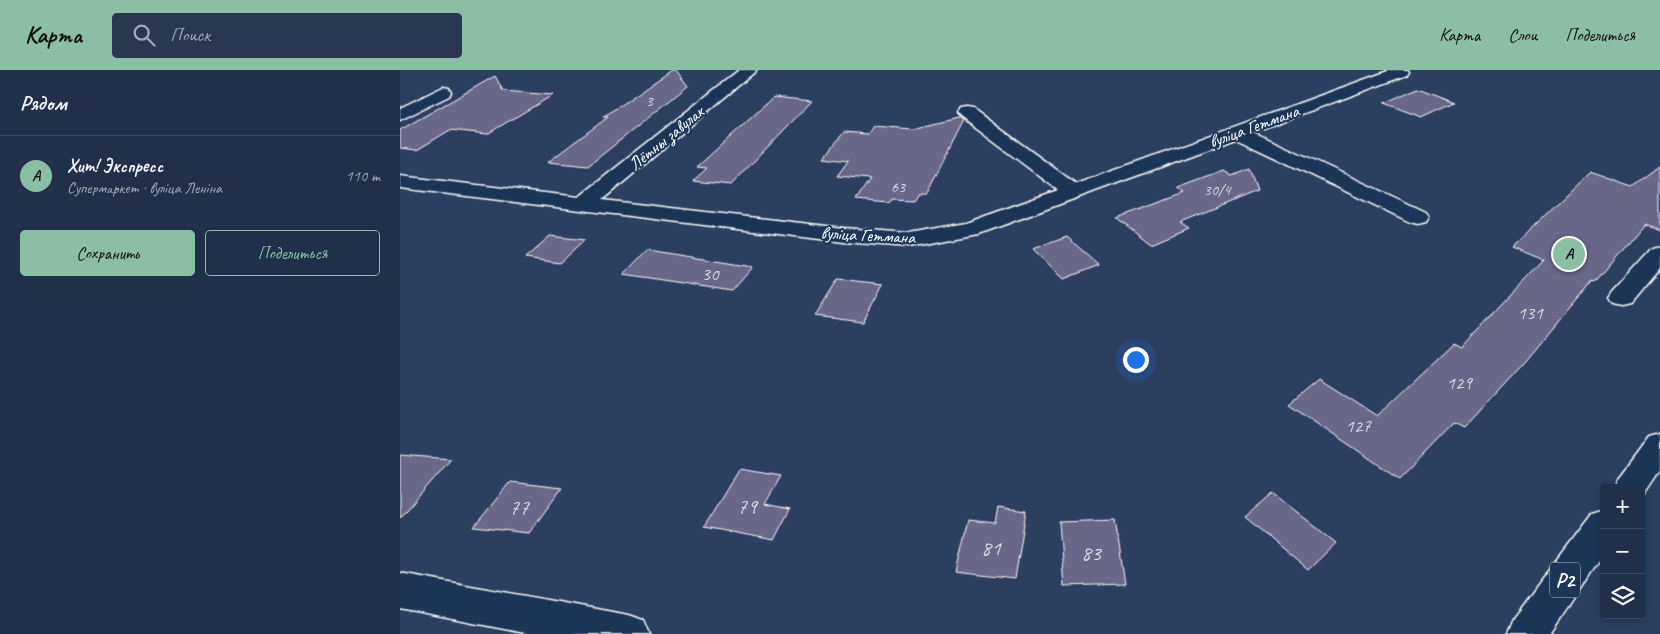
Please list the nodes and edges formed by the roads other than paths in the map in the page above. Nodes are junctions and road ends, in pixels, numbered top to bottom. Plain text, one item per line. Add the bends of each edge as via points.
1 (749, 70) edge
2 (1402, 71) edge
3 (442, 92) dead end
4 (967, 113) dead end
5 (400, 115) edge
6 (1237, 132) junction
7 (400, 182) edge
8 (1074, 192) junction
9 (582, 205) junction
10 (1418, 217) dead end
11 (1660, 253) edge
12 (1621, 298) dead end
13 (1660, 446) edge
14 (1633, 484) edge
15 (1601, 529) edge
16 (400, 591) edge
17 (629, 634) edge
18 (1526, 634) edge

1 - 9 street, Лётны завулак
2 - 6 street, вуліца Гетмана
3 - 5 street
4 - 8 street
6 - 8 street, вуліца Гетмана
6 - 10 street
7 - 9 street, вуліца Гетмана
8 - 9 street, вуліца Гетмана via 970,229 908,240
11 - 12 street
13 - 14 street
15 - 18 street, Р2
16 - 17 street

